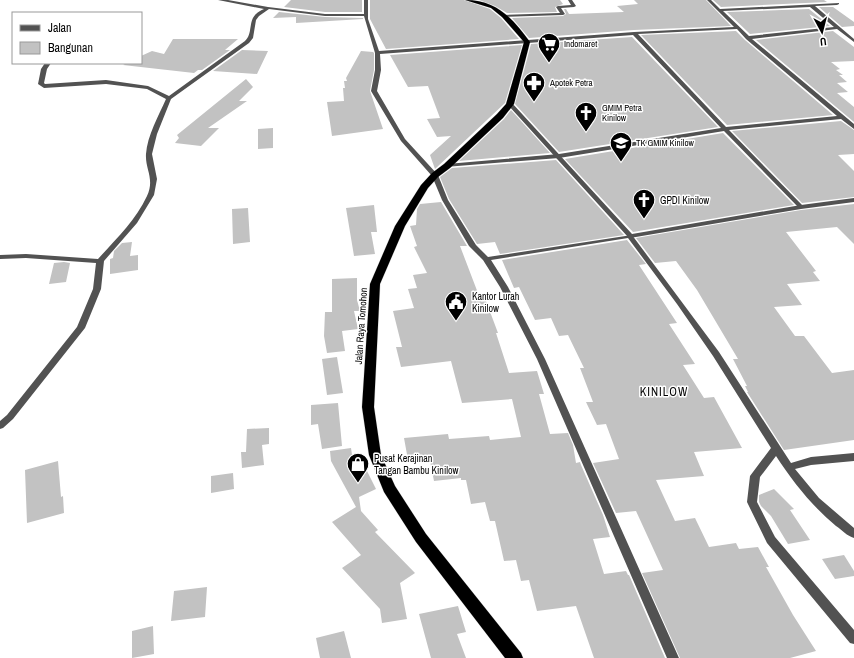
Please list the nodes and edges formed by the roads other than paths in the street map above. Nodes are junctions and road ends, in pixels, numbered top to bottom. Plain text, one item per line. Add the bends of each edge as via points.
1 (220, 0) edge
2 (366, 0) edge
3 (468, 0) edge
4 (570, 0) edge
5 (709, 0) edge
6 (809, 0) edge
7 (836, 4) dead end
8 (813, 5) junction
9 (268, 8) junction
10 (719, 10) junction
11 (367, 15) junction
12 (504, 16) junction
13 (737, 28) junction
14 (838, 28) junction
15 (634, 33) junction
16 (748, 38) junction
17 (854, 41) edge
18 (527, 42) junction
19 (377, 53) junction
20 (47, 64) edge
21 (169, 98) junction
22 (510, 104) junction
23 (841, 117) junction
24 (851, 122) edge
25 (854, 127) edge
26 (724, 129) junction
27 (559, 156) junction
28 (447, 166) junction
29 (434, 175) junction
30 (854, 200) edge
31 (801, 207) junction
32 (630, 236) junction
33 (0, 258) edge
34 (486, 259) junction
35 (100, 261) junction
36 (0, 426) edge
37 (777, 448) junction
38 (854, 457) edge
39 (788, 467) junction
40 (854, 534) edge
41 (854, 639) edge
42 (515, 658) edge
43 (673, 658) edge

1 - 9 street
2 - 11 street
3 - 12 highway via 493,7
4 - 12 street via 574,6 558,7 563,14
5 - 10 street
6 - 8 street
7 - 8 street
8 - 10 street
8 - 14 street
9 - 11 street via 326,15
9 - 21 street via 254,20 252,38
10 - 13 street
11 - 19 street
12 - 18 highway
13 - 15 street
13 - 16 street
14 - 16 street
14 - 17 street
15 - 18 street
15 - 26 street
16 - 23 street
18 - 19 street
18 - 22 highway, Jalan Raya Tomohon
19 - 29 street via 378,70 374,91 403,140
20 - 21 street via 41,84 44,86 106,82 148,88
21 - 35 street via 154,134 149,154 154,179 151,195 135,222
22 - 27 street
22 - 28 highway, Jalan Raya Tomohon
23 - 24 street
23 - 26 street
24 - 25 street
26 - 27 street
26 - 31 street
27 - 28 street
27 - 32 street
28 - 29 highway, Jalan Raya Tomohon
29 - 34 street via 445,200 473,246
29 - 42 highway, Jalan Raya Tomohon via 400,226 375,284 368,407 375,455 389,488 421,538
30 - 31 street
31 - 32 street
32 - 34 street
32 - 37 street via 680,301
33 - 35 street via 26,256
34 - 43 street via 504,287 541,358
35 - 36 street via 97,288 81,328
37 - 39 street
37 - 41 street via 756,476 752,502 771,540
38 - 39 street via 811,461
39 - 40 street via 812,497

